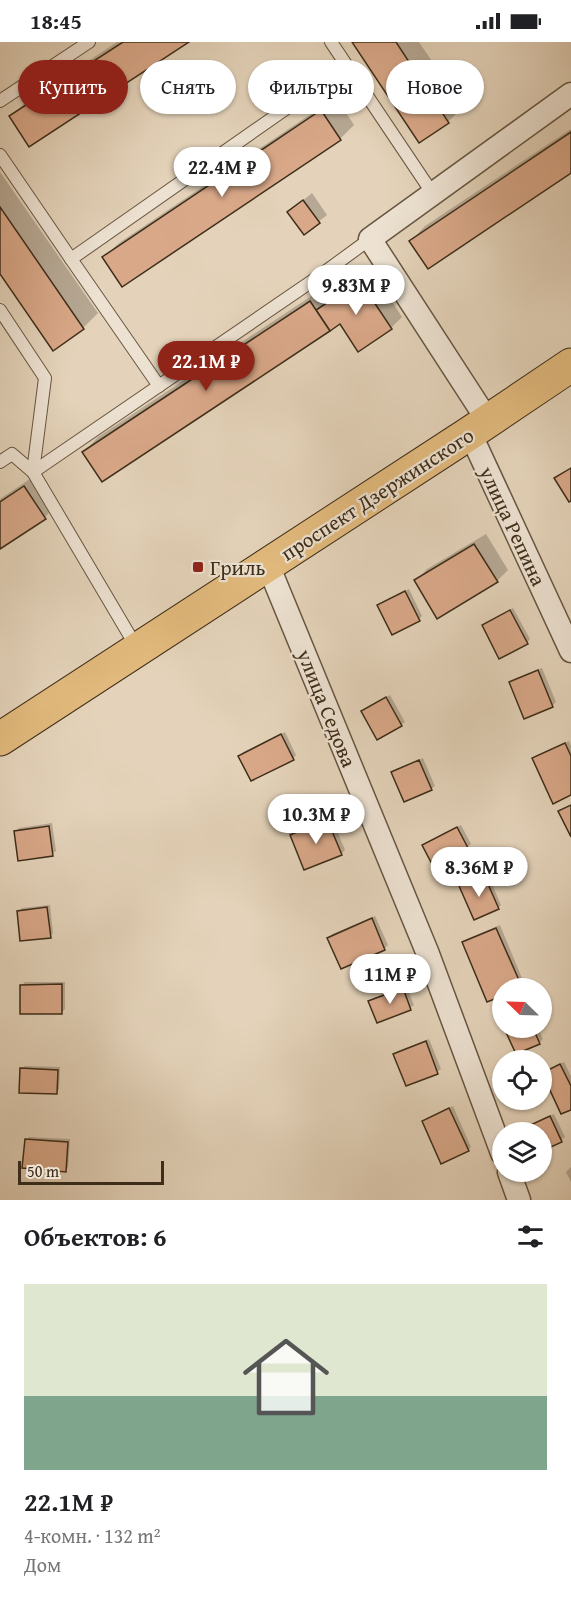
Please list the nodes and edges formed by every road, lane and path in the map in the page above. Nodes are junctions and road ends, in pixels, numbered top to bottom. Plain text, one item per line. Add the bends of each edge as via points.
1 (88, 42) edge
2 (331, 42) edge
3 (343, 60) edge
4 (571, 94) edge
5 (0, 101) edge
6 (374, 106) edge
7 (278, 114) edge
8 (0, 155) edge
9 (433, 194) junction
10 (370, 239) junction
11 (71, 259) junction
12 (0, 310) edge
13 (571, 365) edge
14 (159, 386) junction
15 (479, 427) junction
16 (0, 462) edge
17 (33, 472) junction
18 (268, 565) junction
19 (138, 649) junction
20 (571, 651) edge
21 (0, 739) edge
22 (492, 1126) edge
23 (513, 1182) edge
24 (519, 1200) edge

1 - 5 lane
2 - 3 lane
4 - 9 street
6 - 9 lane
7 - 11 lane
8 - 11 lane
9 - 10 street
10 - 14 lane
10 - 15 street, улица Репина
11 - 14 lane
12 - 17 lane via 45,378
13 - 15 main road, проспект Дзержинского
14 - 17 lane
15 - 18 main road, проспект Дзержинского
15 - 20 street, улица Репина
16 - 17 lane via 12,454
17 - 19 lane
18 - 19 main road, проспект Дзержинского
18 - 22 street, улица Седова via 428,954
19 - 21 main road, проспект Дзержинского
23 - 24 street

